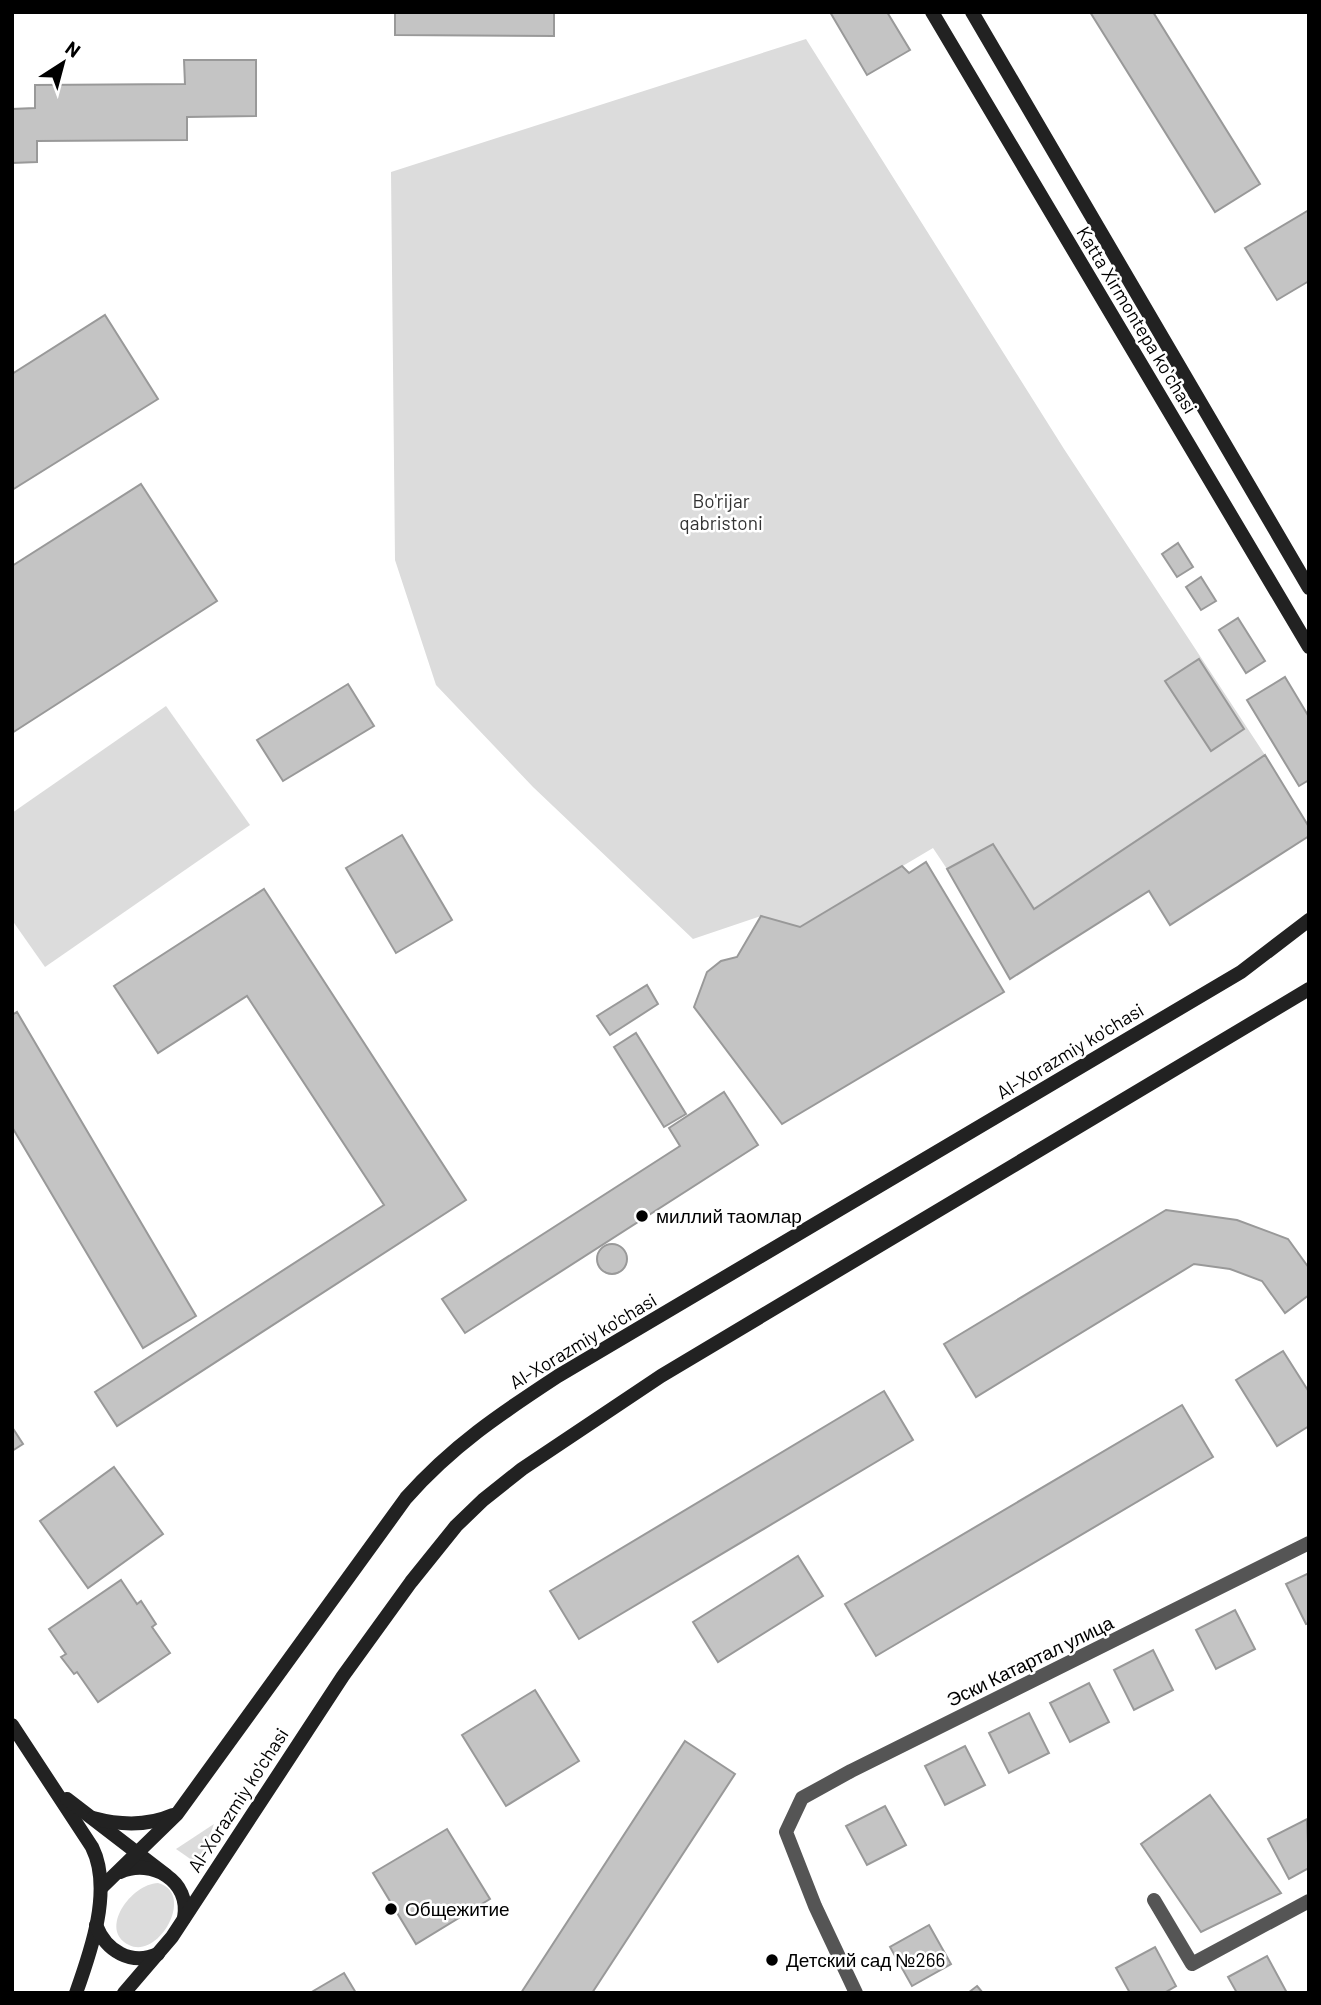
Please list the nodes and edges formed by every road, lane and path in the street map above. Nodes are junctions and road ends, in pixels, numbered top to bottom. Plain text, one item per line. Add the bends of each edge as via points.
1 (932, 12) edge
2 (972, 12) edge
3 (1309, 588) edge
4 (1309, 647) edge
5 (1309, 920) edge
6 (1309, 989) edge
7 (1309, 1543) edge
8 (12, 1725) edge
9 (50, 1780) junction
10 (85, 1814) junction
11 (177, 1814) junction
12 (137, 1853) junction
13 (166, 1875) junction
14 (113, 1876) junction
15 (101, 1888) junction
16 (1154, 1900) dead end
17 (1309, 1902) edge
18 (184, 1920) junction
19 (96, 1925) junction
20 (158, 1954) junction
21 (128, 1991) edge
22 (76, 1993) edge
23 (856, 1993) edge

1 - 4 main road, Katta Xirmontepa koʻchasi
2 - 3 main road, Katta Xirmontepa koʻchasi
5 - 11 main road, Al-Xorazmiy ko'chasi via 1241,972 558,1376 473,1433 406,1498
6 - 18 main road, Al-Xorazmiy ko'chasi via 661,1376 502,1484 456,1526 376,1629
7 - 23 street, Эски Катартал улица via 802,1798 786,1832
8 - 9 main road
9 - 10 main road
9 - 15 main road via 97,1857
10 - 11 main road via 126,1823
10 - 12 main road
11 - 12 main road, Al-Xorazmiy ko'chasi
12 - 13 main road
12 - 14 main road, Al-Xorazmiy ko'chasi
13 - 14 main road via 138,1867
13 - 18 main road via 184,1898
14 - 15 main road, Al-Xorazmiy ko'chasi
15 - 19 main road
16 - 17 street via 1192,1964
18 - 20 main road, Al-Xorazmiy ko'chasi
19 - 20 main road via 103,1940 121,1955 141,1959
19 - 22 main road
20 - 21 main road, Al-Xorazmiy ko'chasi

